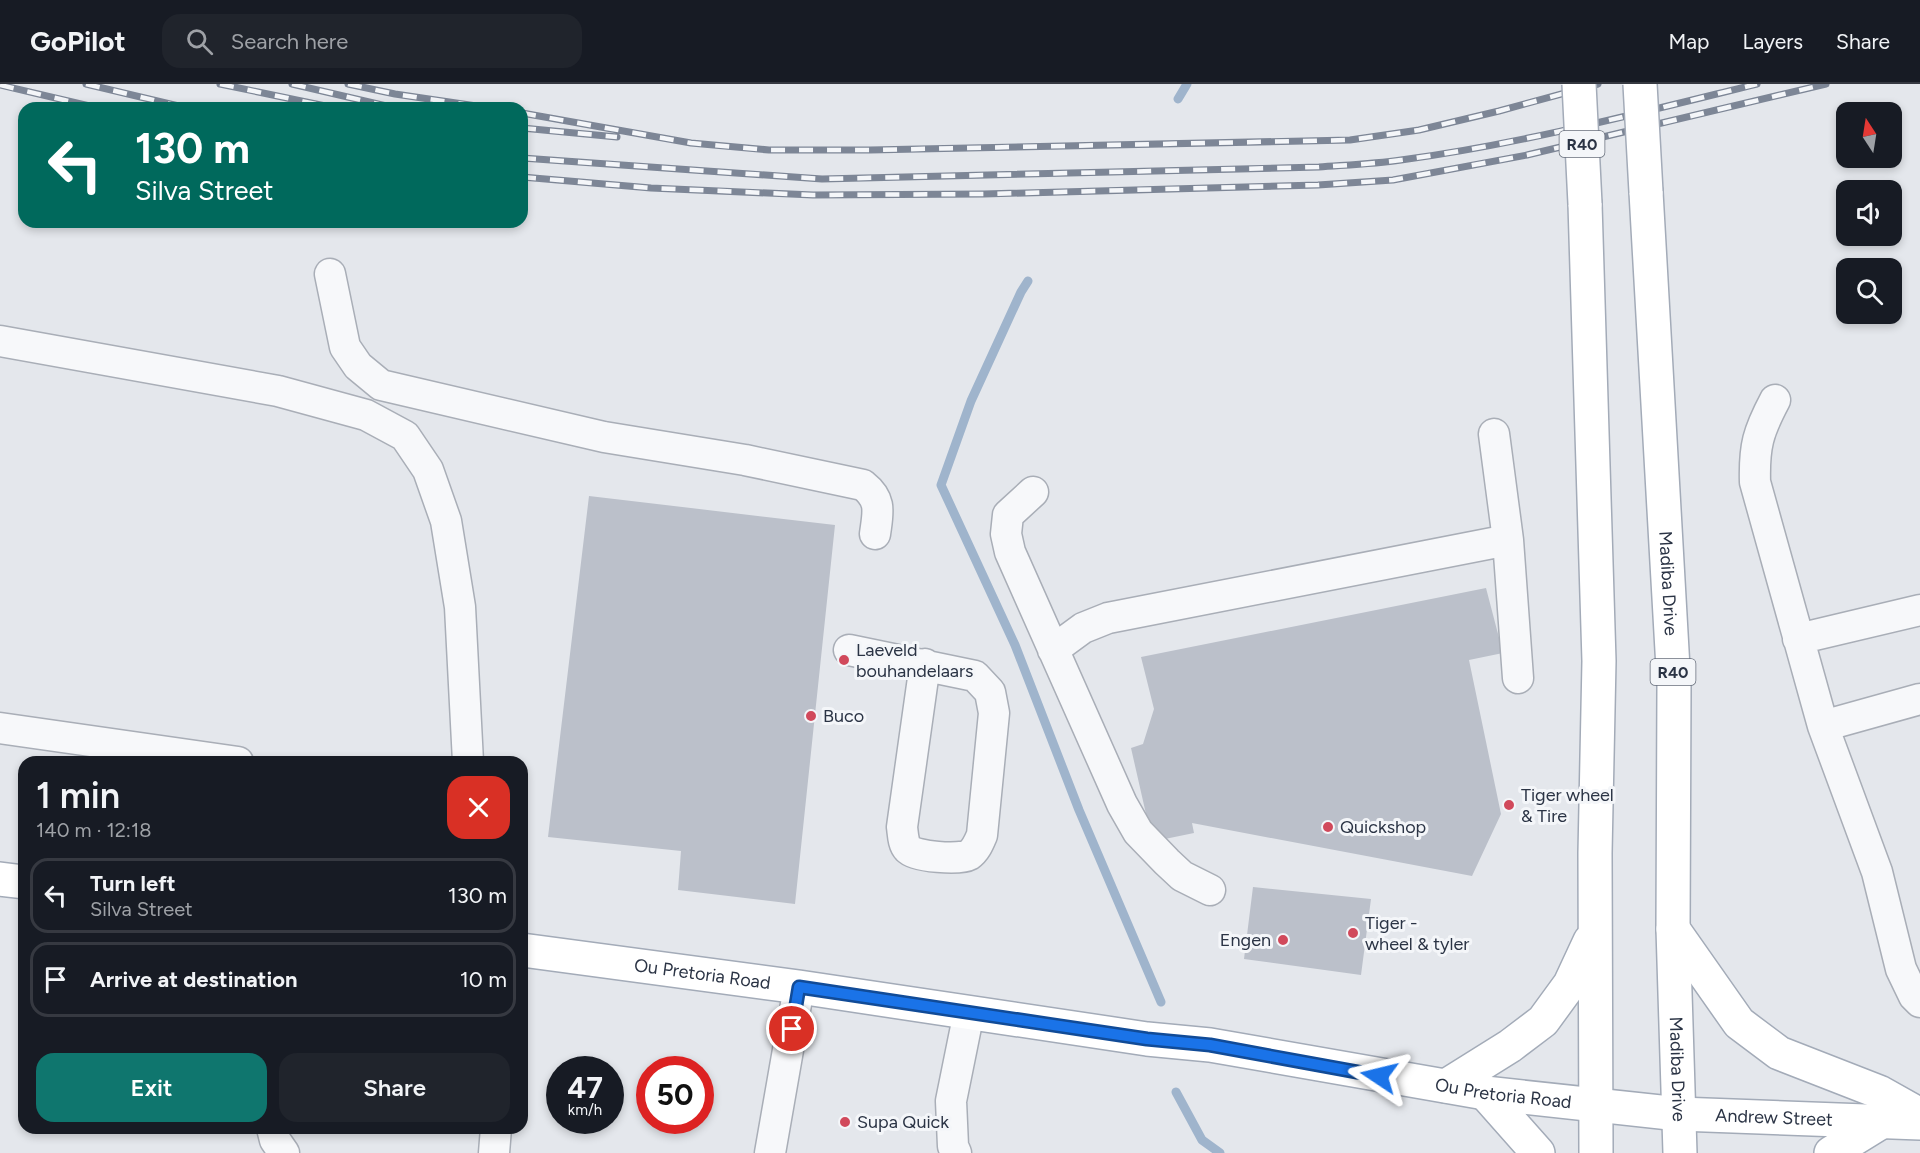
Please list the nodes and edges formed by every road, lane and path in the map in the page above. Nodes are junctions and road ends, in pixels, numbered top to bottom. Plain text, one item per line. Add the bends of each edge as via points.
1 (1579, 84) edge
2 (1640, 84) edge
3 (330, 274) dead end
4 (0, 341) edge
5 (1775, 400) dead end
6 (1494, 434) dead end
7 (1033, 492) dead end
8 (874, 534) dead end
9 (1508, 540) junction
10 (1920, 610) edge
11 (1798, 639) junction
12 (849, 650) dead end
13 (1053, 650) junction
14 (925, 664) junction
15 (1518, 678) dead end
16 (1920, 699) edge
17 (1823, 726) junction
18 (0, 728) edge
19 (196, 756) edge
20 (468, 756) edge
21 (0, 879) edge
22 (18, 881) edge
23 (1210, 890) dead end
24 (1674, 929) junction
25 (1595, 930) junction
26 (528, 951) edge
27 (799, 987) junction
28 (1920, 1002) edge
29 (969, 1012) junction
30 (1446, 1086) junction
31 (1485, 1093) junction
32 (1594, 1104) junction
33 (1679, 1114) junction
34 (1920, 1115) edge
35 (1883, 1121) junction
36 (1920, 1123) edge
37 (274, 1134) edge
38 (496, 1134) edge
39 (284, 1153) edge
40 (494, 1153) edge
41 (770, 1153) edge
42 (956, 1153) edge
43 (1538, 1153) edge
44 (1596, 1153) edge
45 (1680, 1153) edge
46 (1831, 1153) edge

1 - 25 main road, R40, bridge via 1599,661
2 - 24 main road, Madiba Drive / R40, bridge via 1674,686
3 - 8 street via 345,346 358,366 381,385 604,437 745,460 863,485 874,493 877,504
4 - 20 street via 278,391 366,415 405,436 428,470 446,521 460,607
5 - 11 street via 1761,426 1754,456 1755,482
6 - 9 street
7 - 13 street via 1008,515 1006,534 1010,552
9 - 13 street via 1108,618 1083,628
9 - 15 street
10 - 11 street
11 - 17 street
12 - 14 street
13 - 23 street via 1138,832 1182,876
14 - 14 street via 975,676 990,692 993,702 982,835 977,846 959,859 915,853 904,840 902,826
16 - 17 street
17 - 28 street via 1877,872 1901,969
18 - 19 street
21 - 22 main road
24 - 33 main road, Madiba Drive / R40
24 - 34 main road via 1739,1023 1779,1053 1879,1092
25 - 30 main road via 1570,984 1543,1022
25 - 32 main road, R40
26 - 27 main road, Ou Pretoria Road
27 - 29 main road, Ou Pretoria Road
27 - 41 street
29 - 30 main road, Ou Pretoria Road via 1210,1045
29 - 42 street via 951,1101
30 - 31 main road, Ou Pretoria Road
31 - 32 main road, Ou Pretoria Road
31 - 43 main road
32 - 33 main road, Andrew Street
32 - 44 main road, R40
33 - 35 main road, Andrew Street
33 - 45 main road, Madiba Drive / R40
35 - 36 main road, Andrew Street
35 - 46 main road
37 - 39 street
38 - 40 street

